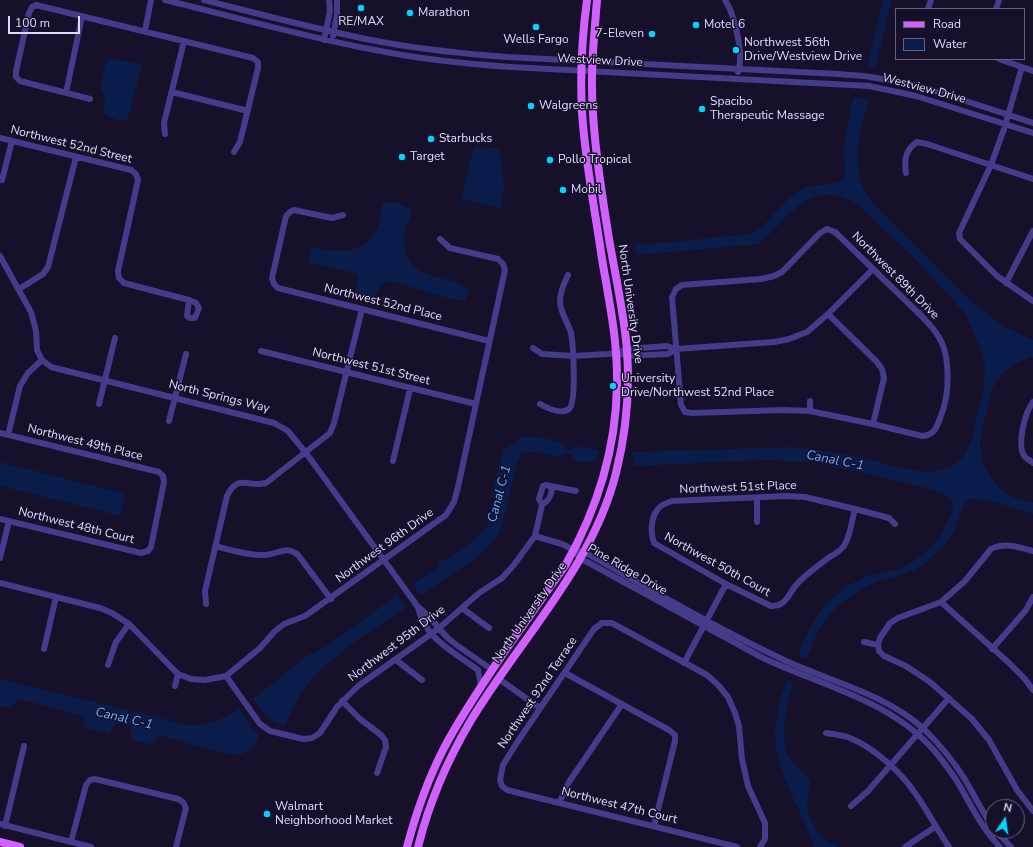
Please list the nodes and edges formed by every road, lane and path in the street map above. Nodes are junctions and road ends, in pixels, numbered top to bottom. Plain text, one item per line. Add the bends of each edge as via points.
1 (151, 0) edge
2 (166, 0) edge
3 (204, 0) edge
4 (329, 0) edge
5 (337, 0) edge
6 (587, 0) edge
7 (597, 0) edge
8 (725, 0) edge
9 (82, 16) junction
10 (326, 30) junction
11 (145, 31) junction
12 (334, 32) junction
13 (324, 40) junction
14 (184, 41) junction
15 (332, 42) junction
16 (1003, 60) edge
17 (582, 61) junction
18 (592, 62) junction
19 (1022, 67) junction
20 (739, 69) junction
21 (582, 71) junction
22 (592, 71) junction
23 (1033, 71) edge
24 (735, 78) junction
25 (742, 79) junction
26 (172, 92) junction
27 (66, 93) junction
28 (90, 99) dead end
29 (248, 111) junction
30 (1008, 115) junction
31 (1033, 123) edge
32 (1006, 124) junction
33 (1033, 133) edge
34 (165, 134) dead end
35 (0, 138) edge
36 (12, 141) junction
37 (234, 152) dead end
38 (76, 157) junction
39 (991, 165) junction
40 (906, 172) dead end
41 (1033, 179) edge
42 (2, 180) dead end
43 (595, 213) junction
44 (343, 215) dead end
45 (607, 225) junction
46 (1033, 231) edge
47 (440, 240) dead end
48 (0, 256) edge
49 (873, 269) junction
50 (568, 275) dead end
51 (1006, 283) junction
52 (19, 289) junction
53 (189, 300) dead end
54 (1033, 300) edge
55 (362, 310) junction
56 (828, 314) junction
57 (115, 338) dead end
58 (489, 341) junction
59 (653, 347) junction
60 (533, 348) dead end
61 (676, 349) junction
62 (261, 351) dead end
63 (617, 353) junction
64 (627, 353) junction
65 (186, 354) dead end
66 (654, 354) junction
67 (573, 356) junction
68 (42, 360) junction
69 (346, 372) junction
70 (105, 380) junction
71 (410, 389) junction
72 (175, 397) junction
73 (810, 401) dead end
74 (1033, 402) edge
75 (99, 404) dead end
76 (476, 404) junction
77 (540, 404) dead end
78 (810, 411) junction
79 (169, 421) dead end
80 (873, 424) junction
81 (0, 433) edge
82 (8, 435) junction
83 (306, 453) junction
84 (393, 461) dead end
85 (1033, 462) edge
86 (550, 486) junction
87 (576, 491) dead end
88 (757, 498) junction
89 (542, 505) junction
90 (855, 509) junction
91 (0, 519) edge
92 (9, 521) junction
93 (757, 522) dead end
94 (895, 524) dead end
95 (535, 536) junction
96 (652, 538) joint
97 (215, 546) junction
98 (574, 550) junction
99 (148, 551) joint
100 (1033, 551) edge
101 (583, 556) junction
102 (0, 558) edge
103 (384, 561) junction
104 (0, 583) edge
105 (726, 584) junction
106 (1033, 597) edge
107 (56, 598) junction
108 (331, 599) junction
109 (941, 602) junction
110 (206, 604) dead end
111 (418, 607) junction
112 (462, 608) junction
113 (707, 620) junction
114 (129, 624) junction
115 (703, 627) junction
116 (489, 628) dead end
117 (438, 629) junction
118 (431, 634) junction
119 (864, 642) dead end
120 (878, 645) junction
121 (508, 647) junction
122 (44, 649) dead end
123 (992, 649) junction
124 (396, 660) junction
125 (684, 663) junction
126 (108, 665) dead end
127 (492, 670) junction
128 (565, 673) junction
129 (178, 674) junction
130 (226, 676) junction
131 (499, 679) junction
132 (422, 680) dead end
133 (174, 686) dead end
134 (481, 686) junction
135 (1033, 690) edge
136 (486, 697) junction
137 (949, 698) junction
138 (342, 701) junction
139 (622, 704) junction
140 (540, 708) junction
141 (923, 728) junction
142 (826, 733) dead end
143 (918, 734) junction
144 (24, 746) dead end
145 (890, 765) junction
146 (376, 773) dead end
147 (500, 780) joint
148 (560, 803) junction
149 (851, 806) dead end
150 (1033, 811) edge
151 (985, 814) edge
152 (2, 825) edge
153 (654, 826) junction
154 (935, 827) junction
155 (1004, 839) edge
156 (0, 842) edge
157 (71, 842) junction
158 (763, 846) edge
159 (20, 847) edge
160 (91, 847) edge
161 (176, 847) edge
162 (407, 847) edge
163 (418, 847) edge
164 (737, 847) edge
165 (905, 847) edge
166 (949, 847) edge
167 (1000, 847) edge
168 (1011, 847) edge

1 - 11 street
2 - 13 street, Westview Drive
3 - 10 street, Westview Drive
4 - 10 street via 331,7
5 - 12 street
6 - 17 main road, North University Drive
7 - 18 main road, North University Drive
8 - 20 street via 738,36
9 - 11 street
9 - 27 street
9 - 27 street via 36,5 32,7 18,64 16,77 20,81
10 - 12 street, Westview Drive
10 - 13 street
11 - 14 street
12 - 15 street
12 - 17 street, Westview Drive via 385,43 454,53
13 - 15 street, Westview Drive
14 - 26 street
14 - 29 street via 253,58 258,62
15 - 21 street, Westview Drive via 449,62
16 - 19 street
17 - 18 street, Westview Drive
17 - 21 main road, North University Drive
18 - 20 street, Westview Drive
18 - 22 main road, North University Drive
19 - 23 street
19 - 30 street
20 - 24 street
20 - 25 street
20 - 30 street, Westview Drive via 879,78 921,87
21 - 22 street, Westview Drive
21 - 43 main road, North University Drive via 585,147
22 - 24 street, Westview Drive
22 - 45 main road, North University Drive via 592,112
24 - 25 street, Westview Drive
25 - 32 street, Westview Drive via 885,89 927,99
26 - 29 street
26 - 34 street via 164,123
27 - 28 street
29 - 37 street via 240,142
30 - 31 street, Westview Drive
30 - 32 street
32 - 33 street, Westview Drive
32 - 39 street
35 - 36 street, Northwest 52nd Street
36 - 38 street, Northwest 52nd Street
36 - 42 street
38 - 52 street via 48,267 43,274
38 - 53 street, Northwest 52nd Street via 131,170 136,174 138,180 118,271 119,278 124,283
39 - 40 street via 917,142 910,147 904,161
39 - 41 street
39 - 51 street via 959,233 960,239
43 - 45 main road via 599,214
43 - 63 main road, North University Drive
44 - 55 street, Northwest 52nd Place via 332,218 294,210 290,212 286,216 272,278 278,288
45 - 64 main road, North University Drive
46 - 51 street
47 - 58 street, Northwest 96th Drive via 450,248 498,259 504,264 505,270
48 - 52 street
49 - 56 street
49 - 61 street, Northwest 89th Drive via 835,232 827,229 782,272 774,276 682,285 676,289 672,297
49 - 80 street, Northwest 89th Drive via 927,322 941,341 948,377 944,408 930,436
50 - 67 street via 560,300 563,316 571,334
51 - 54 street
52 - 68 street via 31,312 36,330 37,350
55 - 58 street, Northwest 52nd Place
55 - 69 street
56 - 61 street via 807,332 789,340
56 - 80 street via 882,369 884,378
57 - 70 street
58 - 76 street, Northwest 96th Drive
59 - 61 street via 668,346
59 - 64 street
59 - 66 street
60 - 67 street via 542,354
61 - 66 street via 668,354
61 - 78 street via 681,405 685,412
62 - 69 street, Northwest 51st Street
63 - 64 street
63 - 67 street
63 - 98 main road, North University Drive via 617,401 611,444 598,494
64 - 66 street
64 - 101 main road, North University Drive via 628,399 621,452 610,494
65 - 72 street
67 - 77 street via 573,392 570,408 564,411
68 - 70 street, North Springs Way via 51,367
68 - 82 street via 28,373 20,386
69 - 71 street, Northwest 51st Street
69 - 83 street via 330,433
70 - 72 street, North Springs Way
70 - 75 street
71 - 76 street, Northwest 51st Street
71 - 84 street
72 - 79 street
72 - 83 street, North Springs Way via 274,423 288,431
73 - 78 street
74 - 85 street via 1028,408 1021,438 1025,457
76 - 103 street, Northwest 96th Drive via 454,502 446,515
78 - 80 street
81 - 82 street, Northwest 49th Place
82 - 99 street, Northwest 49th Place via 159,472 164,482
83 - 97 street via 266,483 260,485 243,482 230,489
83 - 103 street, North Springs Way
86 - 87 street
86 - 89 street, Northwest 95th Drive via 551,495
86 - 89 street, Northwest 95th Drive via 543,486 539,499
88 - 90 street, Northwest 51st Place via 805,497
88 - 93 street
88 - 96 street, Northwest 51st Place via 664,503 657,509 651,527
89 - 95 street, Northwest 95th Drive
90 - 94 street, Northwest 51st Place via 889,518
90 - 105 street, Northwest 50th Court via 842,548 811,571 780,605 771,606
91 - 92 street, Northwest 48th Court
92 - 99 street, Northwest 48th Court via 141,553
92 - 102 street
95 - 98 street
95 - 112 street, Northwest 95th Drive via 502,578
96 - 105 street, Northwest 50th Court via 654,543
97 - 108 street via 257,555 267,555 286,549 292,551 298,555
97 - 110 street via 205,591
98 - 101 street, Pine Ridge Drive
98 - 121 main road, North University Drive
100 - 109 street via 1012,546 997,546 987,553 964,581
101 - 113 street, Pine Ridge Drive
101 - 115 street, Pine Ridge Drive
101 - 131 main road, North University Drive
103 - 108 street, Northwest 96th Drive
103 - 111 street, North Springs Way
104 - 107 street
105 - 113 street
106 - 123 street via 1026,610
107 - 114 street via 112,612
107 - 122 street
108 - 130 street, Northwest 96th Drive via 305,616 284,624
109 - 120 street via 890,623
109 - 123 street
111 - 117 street, North Springs Way via 426,612
111 - 118 street, North Springs Way via 420,617
112 - 116 street, Northwest 95th Drive
112 - 117 street, Northwest 95th Drive
113 - 115 street
113 - 141 street, Pine Ridge Drive via 784,660 875,697
114 - 126 street via 116,642
114 - 129 street
115 - 125 street
115 - 143 street, Pine Ridge Drive via 782,667 878,706
117 - 118 street, Northwest 95th Drive
117 - 127 street, North Springs Way
118 - 124 street, Northwest 95th Drive
118 - 134 street, North Springs Way via 478,670
119 - 120 street
120 - 137 street via 884,656 906,666
121 - 127 main road, North University Drive
121 - 131 main road via 508,654 498,668
123 - 135 street via 1025,679
124 - 132 street
124 - 138 street, Northwest 95th Drive via 358,686
125 - 128 street, Northwest 92nd Terrace via 612,623 602,623 594,629
125 - 158 street via 707,676 728,697 739,726 748,786 765,823
127 - 134 main road, North University Drive
127 - 136 main road
128 - 139 street
128 - 140 street, Northwest 92nd Terrace
129 - 130 street via 191,679 205,680
129 - 133 street
130 - 138 street, Northwest 95th Drive via 260,724 270,731 303,739 312,738 320,733
131 - 136 main road, North University Drive
131 - 140 street
134 - 162 main road, North University Drive via 444,748 419,808
136 - 163 main road, North University Drive via 441,780
137 - 141 street
137 - 150 street via 972,719 989,740 1017,790
138 - 146 street via 385,740 386,747
139 - 148 street via 569,782
139 - 153 street via 670,730 674,735 675,740
140 - 147 street, Northwest 92nd Terrace via 503,765
141 - 143 street
141 - 151 street, Pine Ridge Drive via 952,761
142 - 145 street via 849,738 866,746
143 - 145 street
143 - 167 street, Pine Ridge Drive via 936,753
144 - 152 street
145 - 149 street
145 - 154 street via 914,790
147 - 148 street, Northwest 47th Court via 502,786 508,790
148 - 153 street, Northwest 47th Court
152 - 157 street
153 - 164 street, Northwest 47th Court
154 - 165 street
154 - 166 street
155 - 168 street
156 - 159 main road
157 - 160 street
157 - 161 street via 86,785 95,779 183,802 186,808

